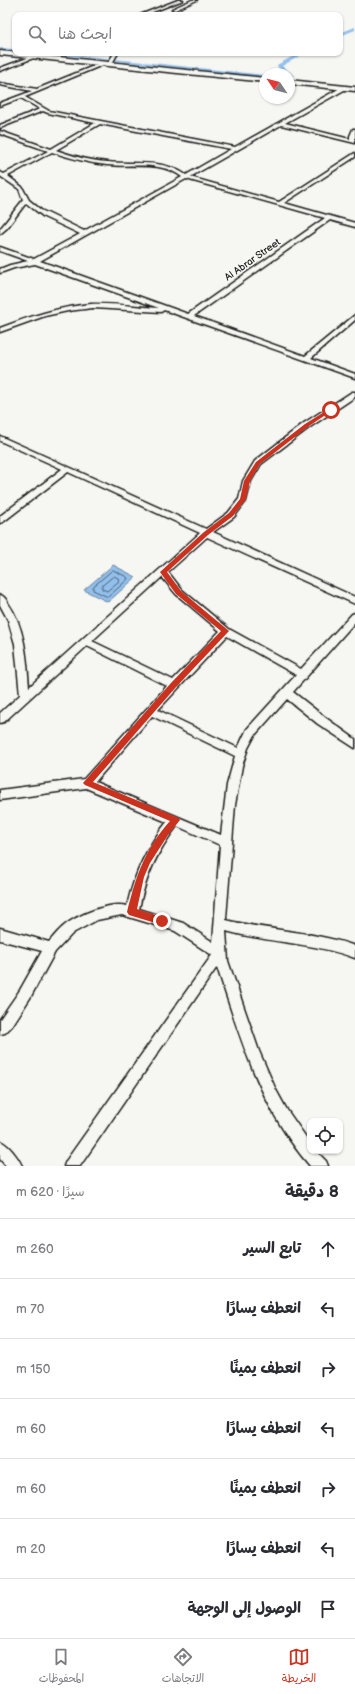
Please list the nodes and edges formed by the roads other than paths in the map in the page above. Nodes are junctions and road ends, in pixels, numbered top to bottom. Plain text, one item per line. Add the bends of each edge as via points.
1 (181, 0) edge
2 (195, 0) edge
3 (150, 12) edge
4 (168, 12) dead end
5 (0, 53) edge
6 (12, 54) edge
7 (26, 56) edge
8 (115, 56) edge
9 (34, 57) junction
10 (106, 64) junction
11 (0, 70) edge
12 (259, 79) edge
13 (295, 83) edge
14 (0, 84) edge
15 (12, 86) junction
16 (344, 88) junction
17 (355, 89) edge
18 (37, 90) junction
19 (0, 91) edge
20 (22, 96) junction
21 (0, 105) edge
22 (42, 110) junction
23 (100, 122) junction
24 (282, 124) junction
25 (0, 127) edge
26 (355, 130) edge
27 (1, 133) edge
28 (354, 141) edge
29 (237, 149) junction
30 (53, 150) junction
31 (355, 155) edge
32 (2, 175) edge
33 (186, 176) junction
34 (26, 200) junction
35 (279, 204) junction
36 (329, 218) junction
37 (355, 225) edge
38 (0, 232) edge
39 (85, 234) junction
40 (0, 249) edge
41 (34, 262) junction
42 (0, 271) edge
43 (174, 312) junction
44 (188, 317) junction
45 (355, 317) edge
46 (0, 330) edge
47 (305, 359) junction
48 (355, 376) edge
49 (355, 394) edge
50 (2, 442) edge
51 (67, 469) junction
52 (0, 520) edge
53 (206, 533) junction
54 (163, 572) junction
55 (0, 598) edge
56 (355, 601) edge
57 (355, 616) edge
58 (226, 631) junction
59 (86, 642) junction
60 (303, 675) junction
61 (174, 685) junction
62 (287, 693) junction
63 (25, 696) junction
64 (151, 711) junction
65 (0, 719) edge
66 (355, 744) edge
67 (240, 754) junction
68 (87, 783) junction
69 (0, 795) edge
70 (176, 820) junction
71 (226, 842) junction
72 (132, 912) junction
73 (220, 924) junction
74 (0, 934) edge
75 (51, 948) junction
76 (355, 952) edge
77 (220, 953) junction
78 (0, 1028) edge
79 (0, 1148) edge
80 (15, 1166) edge
81 (71, 1166) edge
82 (321, 1166) edge

1 - 3 street
2 - 4 street
5 - 6 street
7 - 9 street
8 - 10 street
9 - 10 street
9 - 11 street
10 - 12 street
10 - 18 street
13 - 16 street
14 - 15 street
15 - 18 street
15 - 19 street
16 - 17 street
16 - 24 street
18 - 20 street
20 - 21 street
20 - 22 street
22 - 23 street
22 - 25 street
23 - 29 street
23 - 30 street
24 - 28 street
24 - 29 street
26 - 28 street via 352,136
27 - 30 street
29 - 33 street
30 - 32 street
30 - 33 street via 98,163 169,166
31 - 35 street
32 - 34 street via 23,190
33 - 35 street
33 - 39 street
34 - 38 street
34 - 39 street via 40,212
35 - 36 street
36 - 37 street
36 - 44 street, Al Abrar Street
39 - 41 street
40 - 41 street
41 - 42 street
41 - 43 street
43 - 44 street
43 - 46 street via 93,306 43,314
44 - 47 street
45 - 47 street
47 - 48 street
49 - 53 street via 307,425 258,463 247,481 243,499 231,514
50 - 51 street
51 - 52 street
51 - 53 street
53 - 54 street
53 - 56 street
54 - 58 street via 179,592
54 - 59 street
55 - 63 street via 12,618 18,635
57 - 60 street
58 - 60 street
58 - 61 street
59 - 61 street
59 - 63 street
60 - 62 street
61 - 64 street
62 - 66 street
62 - 67 street via 251,732
63 - 65 street
64 - 67 street
64 - 68 street
67 - 71 street via 229,805
68 - 69 street
68 - 70 street
70 - 71 street
70 - 72 street via 147,861 140,877
71 - 73 street
72 - 75 street via 122,910 95,915 69,929
72 - 77 street via 179,928
73 - 76 street via 256,933 315,940
73 - 77 street
74 - 75 street
75 - 78 street via 25,994
77 - 81 street
77 - 82 street via 238,1014 263,1078 284,1121 299,1143
79 - 80 street

